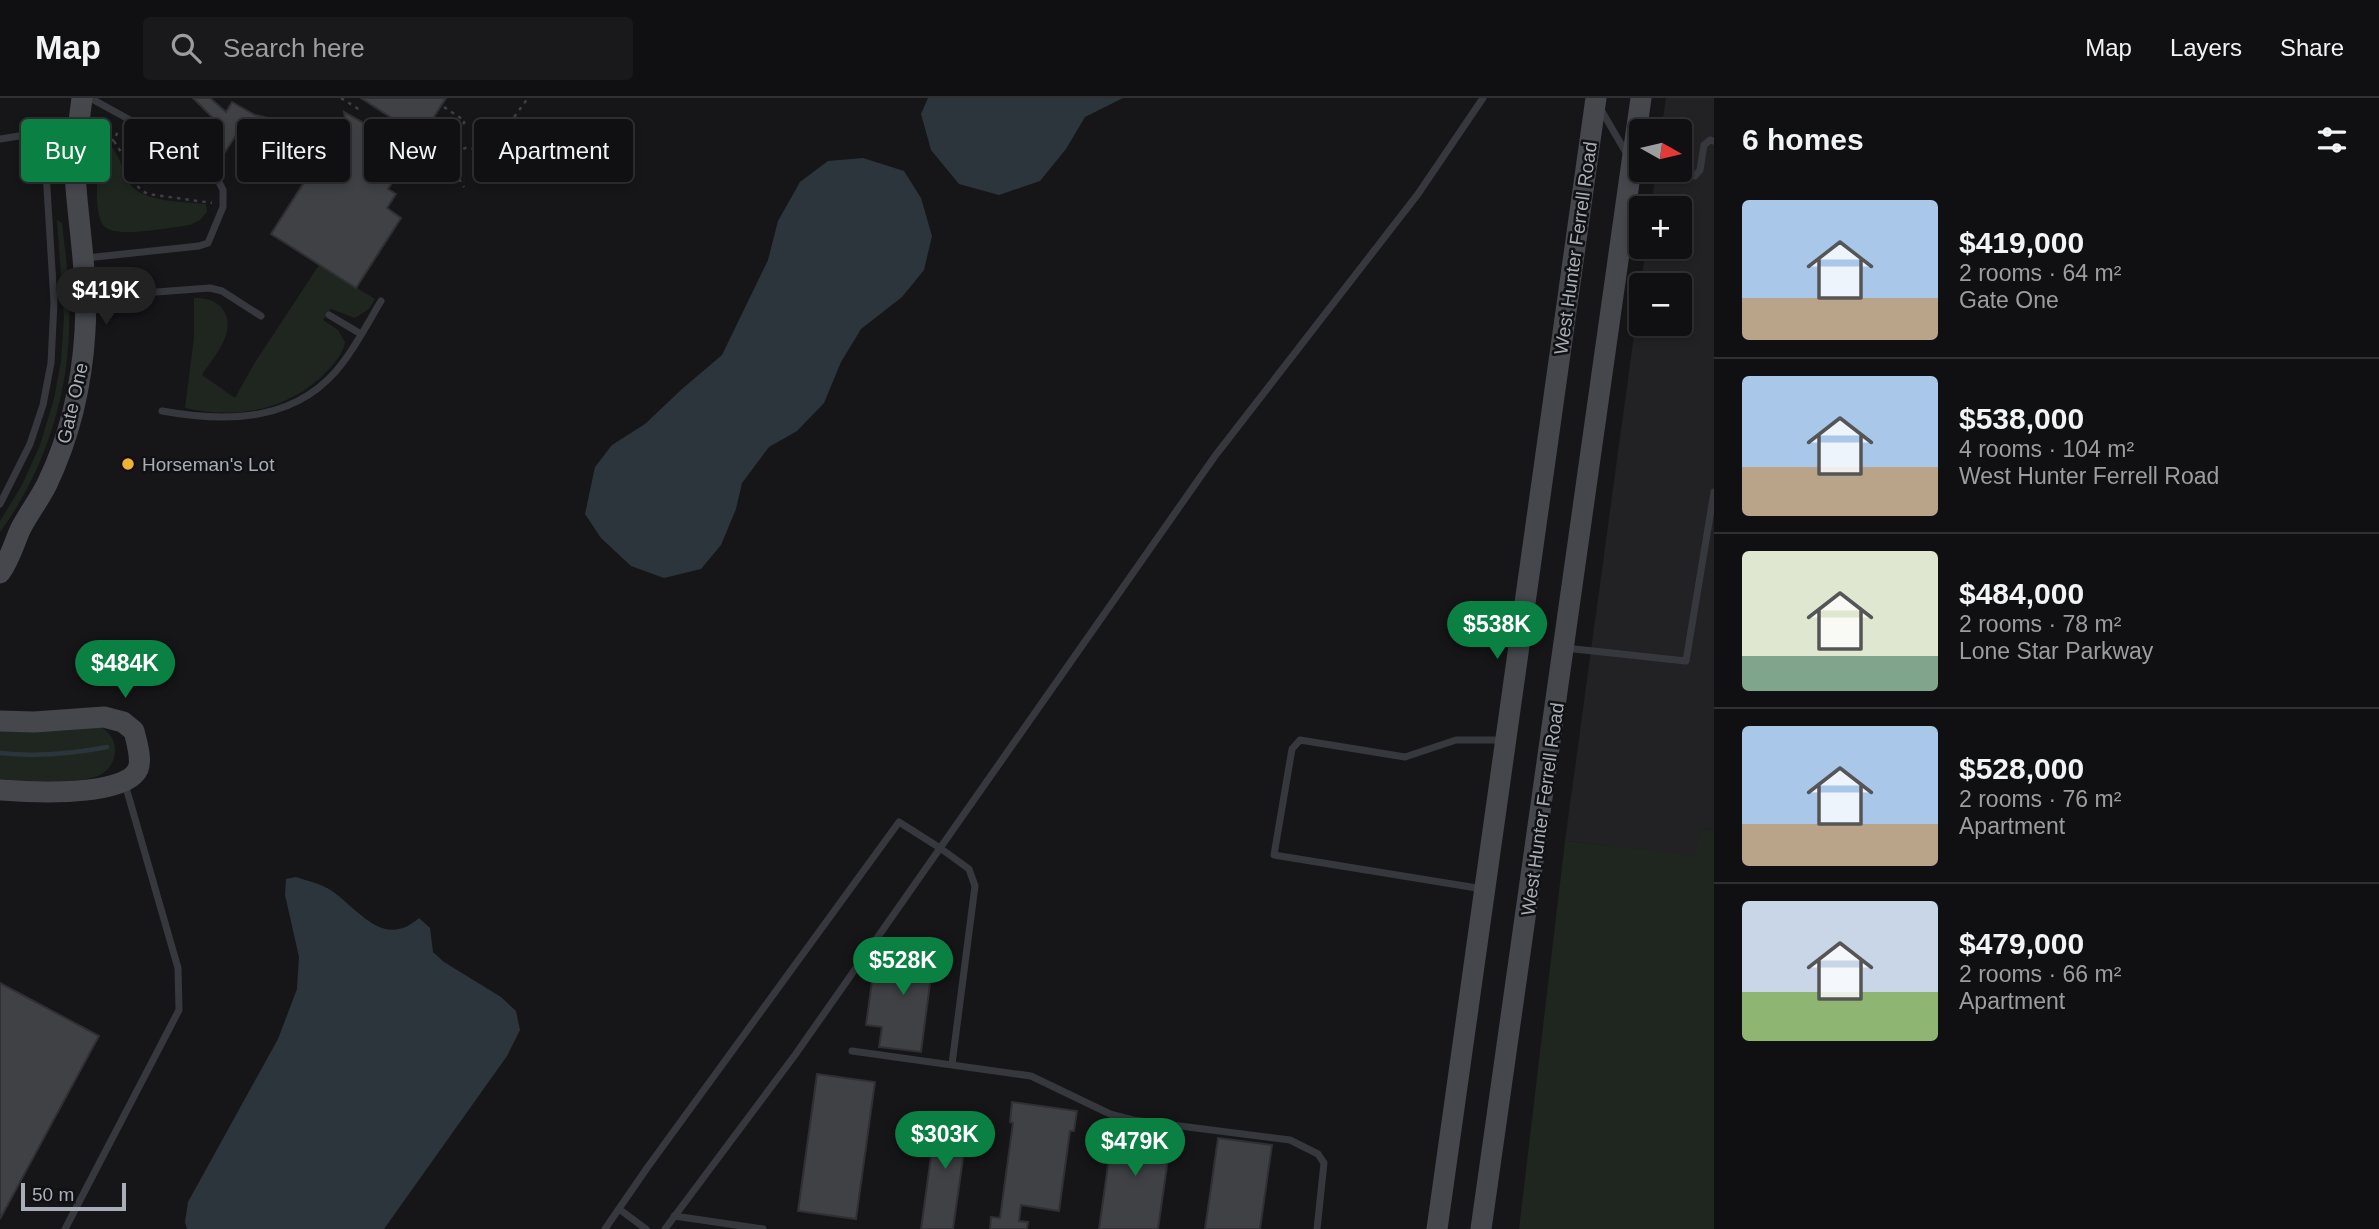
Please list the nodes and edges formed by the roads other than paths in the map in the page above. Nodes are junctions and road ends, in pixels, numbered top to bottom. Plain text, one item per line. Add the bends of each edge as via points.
1 (82, 98) edge
2 (90, 98) edge
3 (1483, 98) edge
4 (1641, 98) edge
5 (1594, 99) edge
6 (1638, 119) edge
7 (0, 139) edge
8 (1714, 141) edge
9 (1629, 163) edge
10 (1692, 176) edge
11 (1629, 181) edge
12 (82, 258) junction
13 (85, 297) junction
14 (381, 301) dead end
15 (329, 315) dead end
16 (261, 316) dead end
17 (361, 334) junction
18 (162, 411) dead end
19 (1714, 492) edge
20 (0, 504) edge
21 (20, 530) junction
22 (0, 547) edge
23 (0, 573) edge
24 (1564, 648) junction
25 (0, 721) edge
26 (1507, 740) junction
27 (124, 783) junction
28 (0, 790) edge
29 (940, 848) junction
30 (1484, 889) junction
31 (852, 1051) dead end
32 (952, 1064) junction
33 (619, 1209) junction
34 (674, 1216) junction
35 (65, 1229) edge
36 (605, 1229) edge
37 (646, 1229) edge
38 (665, 1229) edge
39 (763, 1229) edge
40 (1317, 1229) edge
41 (1437, 1229) edge
42 (1481, 1229) edge

1 - 12 main road, Gate One via 76,186
2 - 12 lane via 215,176 223,190 223,207 208,243
3 - 29 lane via 1418,194 1215,457
4 - 6 main road, West Hunter Ferrell Road
5 - 9 lane
5 - 26 main road, West Hunter Ferrell Road
7 - 20 lane via 32,134 44,139 54,313 43,405 26,454
8 - 10 lane via 1704,145 1700,170
11 - 24 main road, West Hunter Ferrell Road
12 - 13 main road, Gate One
13 - 16 lane via 210,288
13 - 21 main road, Gate One via 82,365 71,422 48,482
14 - 17 lane
15 - 17 lane
17 - 18 lane via 325,383 273,411 230,419
19 - 24 lane via 1686,661
21 - 22 main road
21 - 23 main road
24 - 42 main road, West Hunter Ferrell Road
25 - 27 main road via 104,717 123,722 134,731 139,768
26 - 30 main road, West Hunter Ferrell Road
26 - 30 lane via 1456,740 1405,757 1300,740 1292,748 1274,855
27 - 28 main road via 62,791
27 - 35 lane via 178,968 179,1010
29 - 32 lane via 969,869 975,886
29 - 33 lane via 899,822
29 - 34 lane via 795,1055
30 - 41 main road, West Hunter Ferrell Road
31 - 32 lane
32 - 40 lane via 1031,1076 1110,1114 1306,1146 1324,1163
33 - 36 lane
33 - 37 lane
34 - 38 lane
34 - 39 lane

